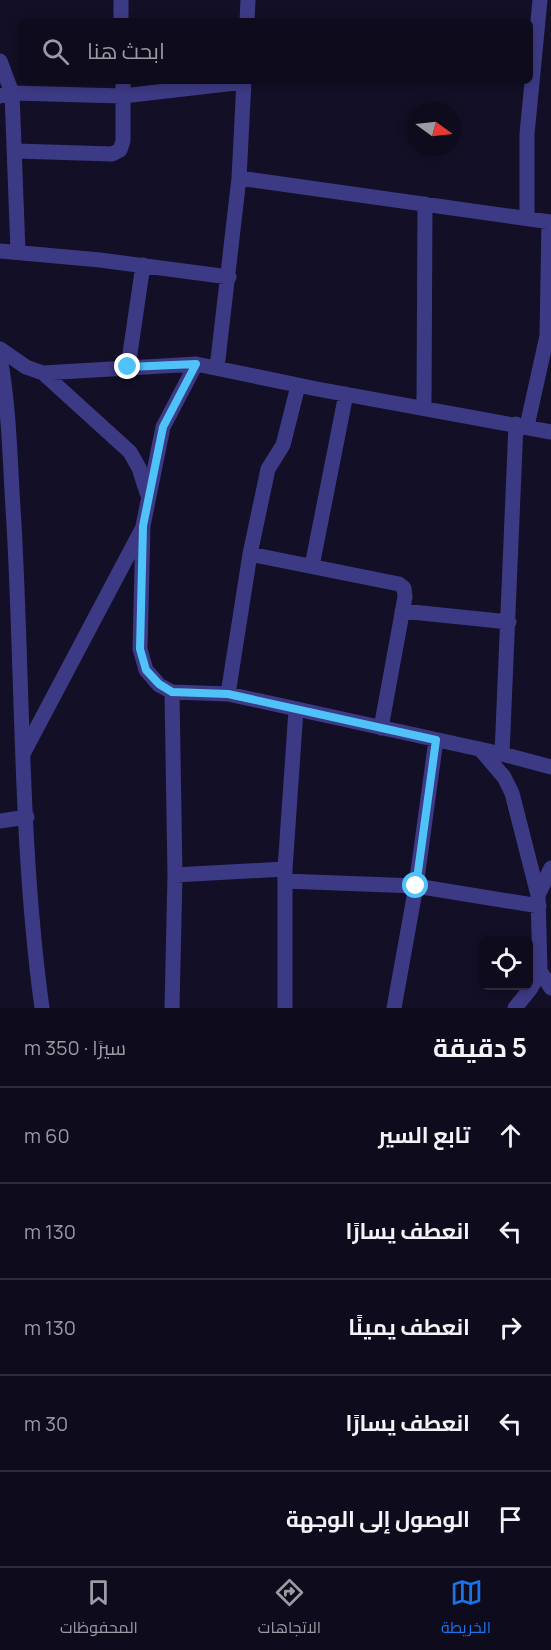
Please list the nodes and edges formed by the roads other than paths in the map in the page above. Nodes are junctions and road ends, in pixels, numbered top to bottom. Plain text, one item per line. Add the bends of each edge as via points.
1 (121, 0) edge
2 (248, 0) edge
3 (540, 0) edge
4 (122, 18) edge
5 (247, 18) edge
6 (0, 61) edge
7 (533, 72) edge
8 (192, 84) edge
9 (244, 84) edge
10 (532, 84) edge
11 (123, 88) edge
12 (6, 95) edge
13 (16, 151) junction
14 (238, 178) junction
15 (425, 204) junction
16 (527, 218) junction
17 (550, 222) edge
18 (0, 251) edge
19 (18, 252) junction
20 (143, 266) junction
21 (229, 278) junction
22 (0, 349) edge
23 (0, 357) edge
24 (196, 364) junction
25 (128, 367) junction
26 (217, 368) junction
27 (44, 373) junction
28 (298, 386) junction
29 (346, 394) junction
30 (424, 408) junction
31 (522, 425) junction
32 (551, 432) edge
33 (149, 499) junction
34 (143, 526) junction
35 (250, 554) junction
36 (312, 566) junction
37 (402, 611) junction
38 (509, 622) junction
39 (172, 692) junction
40 (228, 694) junction
41 (296, 710) junction
42 (381, 728) junction
43 (436, 740) junction
44 (480, 749) junction
45 (24, 752) junction
46 (502, 754) junction
47 (551, 767) edge
48 (27, 817) junction
49 (0, 821) edge
50 (551, 868) edge
51 (175, 875) junction
52 (285, 875) junction
53 (416, 886) junction
54 (538, 901) junction
55 (540, 971) junction
56 (551, 988) edge
57 (42, 1008) edge
58 (172, 1008) edge
59 (285, 1008) edge
60 (394, 1008) edge
61 (515, 1008) edge

1 - 4 street
2 - 5 street
3 - 7 street
6 - 12 street
8 - 11 street
9 - 14 street
10 - 16 street via 527,134
11 - 12 street
11 - 13 street via 120,150 112,154
12 - 13 street
13 - 19 street
14 - 15 street
14 - 21 street
15 - 16 street
15 - 30 street
16 - 17 street
17 - 31 street via 547,336
18 - 19 street
19 - 20 street
20 - 21 street
20 - 25 street
21 - 26 street
22 - 27 street via 26,367
23 - 45 street via 8,419
24 - 25 street
24 - 26 street
24 - 33 street via 163,427
25 - 27 street
26 - 28 street
27 - 33 street via 130,452
28 - 29 street
28 - 35 street via 283,445 268,469
29 - 30 street
29 - 36 street
30 - 31 street
31 - 32 street
31 - 38 street
33 - 34 street
34 - 39 street via 140,649 146,670
34 - 45 street
35 - 36 street
35 - 40 street
36 - 37 street via 399,584 404,588
37 - 38 street
37 - 42 street
38 - 46 street
39 - 40 street
39 - 51 street
40 - 41 street
41 - 42 street
41 - 52 street
42 - 43 street
43 - 44 street
43 - 53 street
44 - 46 street
44 - 54 street via 512,793
45 - 48 street
46 - 47 street
48 - 49 street
48 - 57 street via 31,915
50 - 54 street
51 - 52 street
51 - 58 street
52 - 53 street
52 - 59 street
53 - 54 street
53 - 60 street
54 - 55 street
55 - 56 street
55 - 61 street

